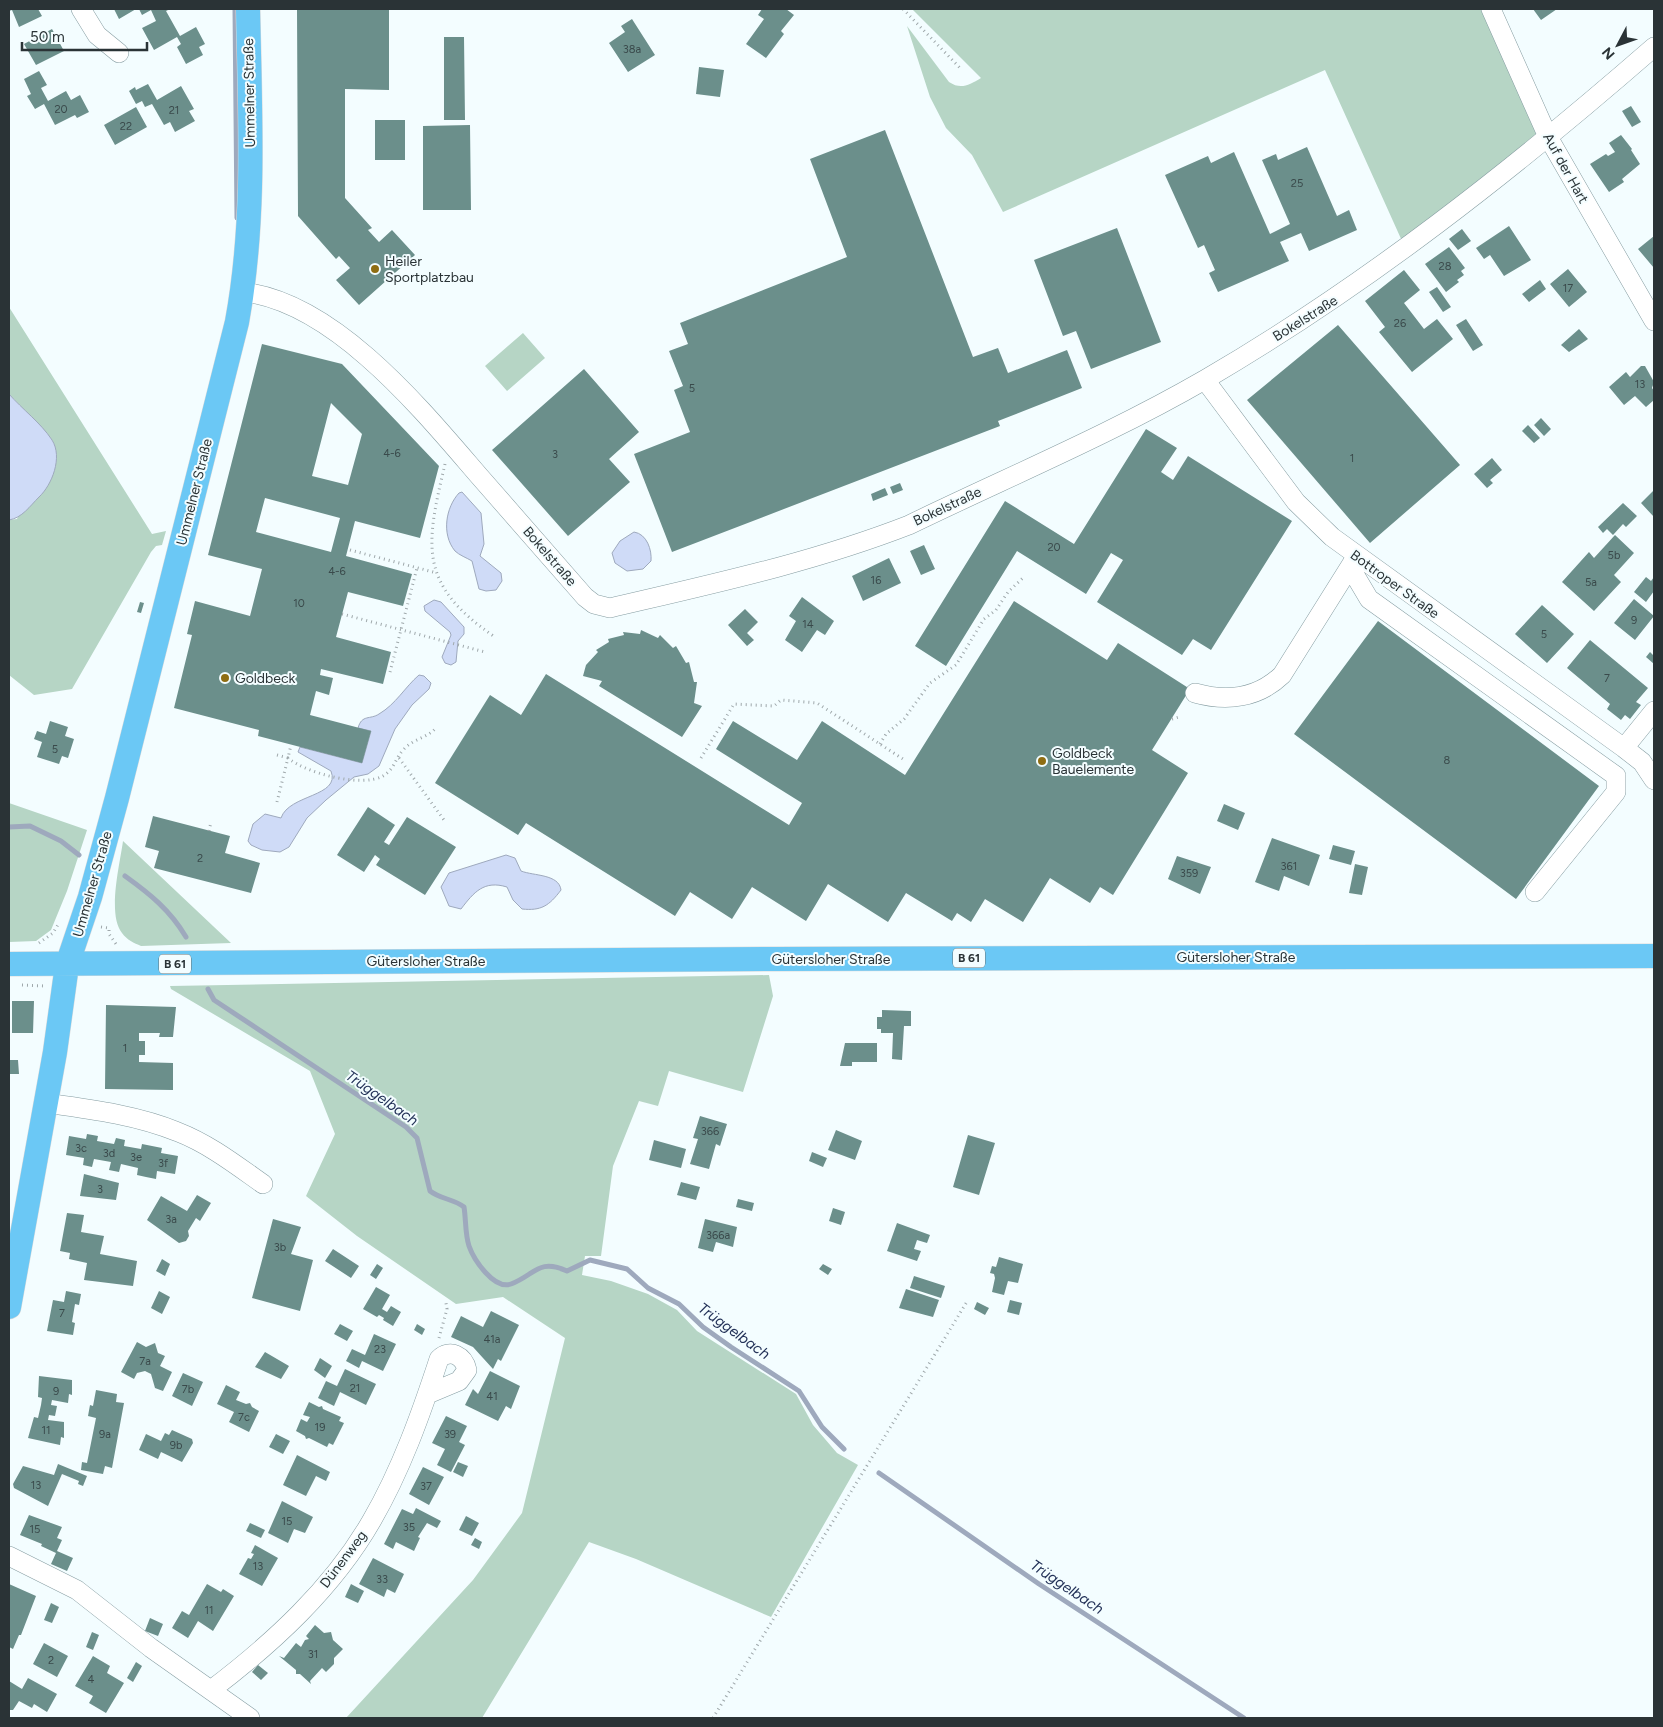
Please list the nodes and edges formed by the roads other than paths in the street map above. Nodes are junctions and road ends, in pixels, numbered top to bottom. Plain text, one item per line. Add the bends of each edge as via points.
1 (81, 9) edge
2 (248, 9) edge
3 (1491, 9) edge
4 (1654, 47) edge
5 (119, 53) dead end
6 (1548, 137) junction
7 (243, 292) junction
8 (1654, 321) edge
9 (1205, 380) junction
10 (1354, 561) junction
11 (1195, 693) dead end
12 (1654, 711) edge
13 (1624, 748) junction
14 (1654, 780) edge
15 (1535, 892) dead end
16 (1654, 956) edge
17 (9, 964) edge
18 (67, 965) junction
19 (46, 1103) junction
20 (263, 1184) dead end
21 (9, 1307) edge
22 (428, 1394) junction
23 (9, 1556) edge
24 (211, 1690) junction
25 (250, 1718) edge

1 - 5 street via 97,36
2 - 7 main road, Ummelner Straße via 251,176
3 - 6 street, Auf der Hart
4 - 6 street, Bokelstraße
6 - 8 street, Auf der Hart
6 - 9 street, Bokelstraße via 1355,285
7 - 9 street, Bokelstraße via 290,307 347,341 388,375 585,597 594,604 610,608 774,570 873,539 1144,413
7 - 18 main road, Ummelner Straße via 117,798 90,897
9 - 10 street, Bottroper Straße via 1296,502
10 - 11 street via 1282,675 1270,687 1251,694 1216,699
10 - 13 street, Bottroper Straße
10 - 15 street via 1369,599 1616,776 1616,792
12 - 13 street
13 - 14 street, Bottroper Straße via 1642,762
16 - 18 main road, Gütersloher Straße / B 61
17 - 18 main road, Gütersloher Straße / B 61
18 - 19 main road, Ummelner Straße
19 - 20 street via 126,1117 176,1131 224,1156
19 - 21 main road, Ummelner Straße
22 - 22 street, Dünenweg via 459,1381 467,1370 465,1362 458,1356 444,1354 439,1359
22 - 24 street, Dünenweg via 386,1495 341,1567 299,1614
23 - 24 street via 77,1590 150,1648
24 - 25 street

